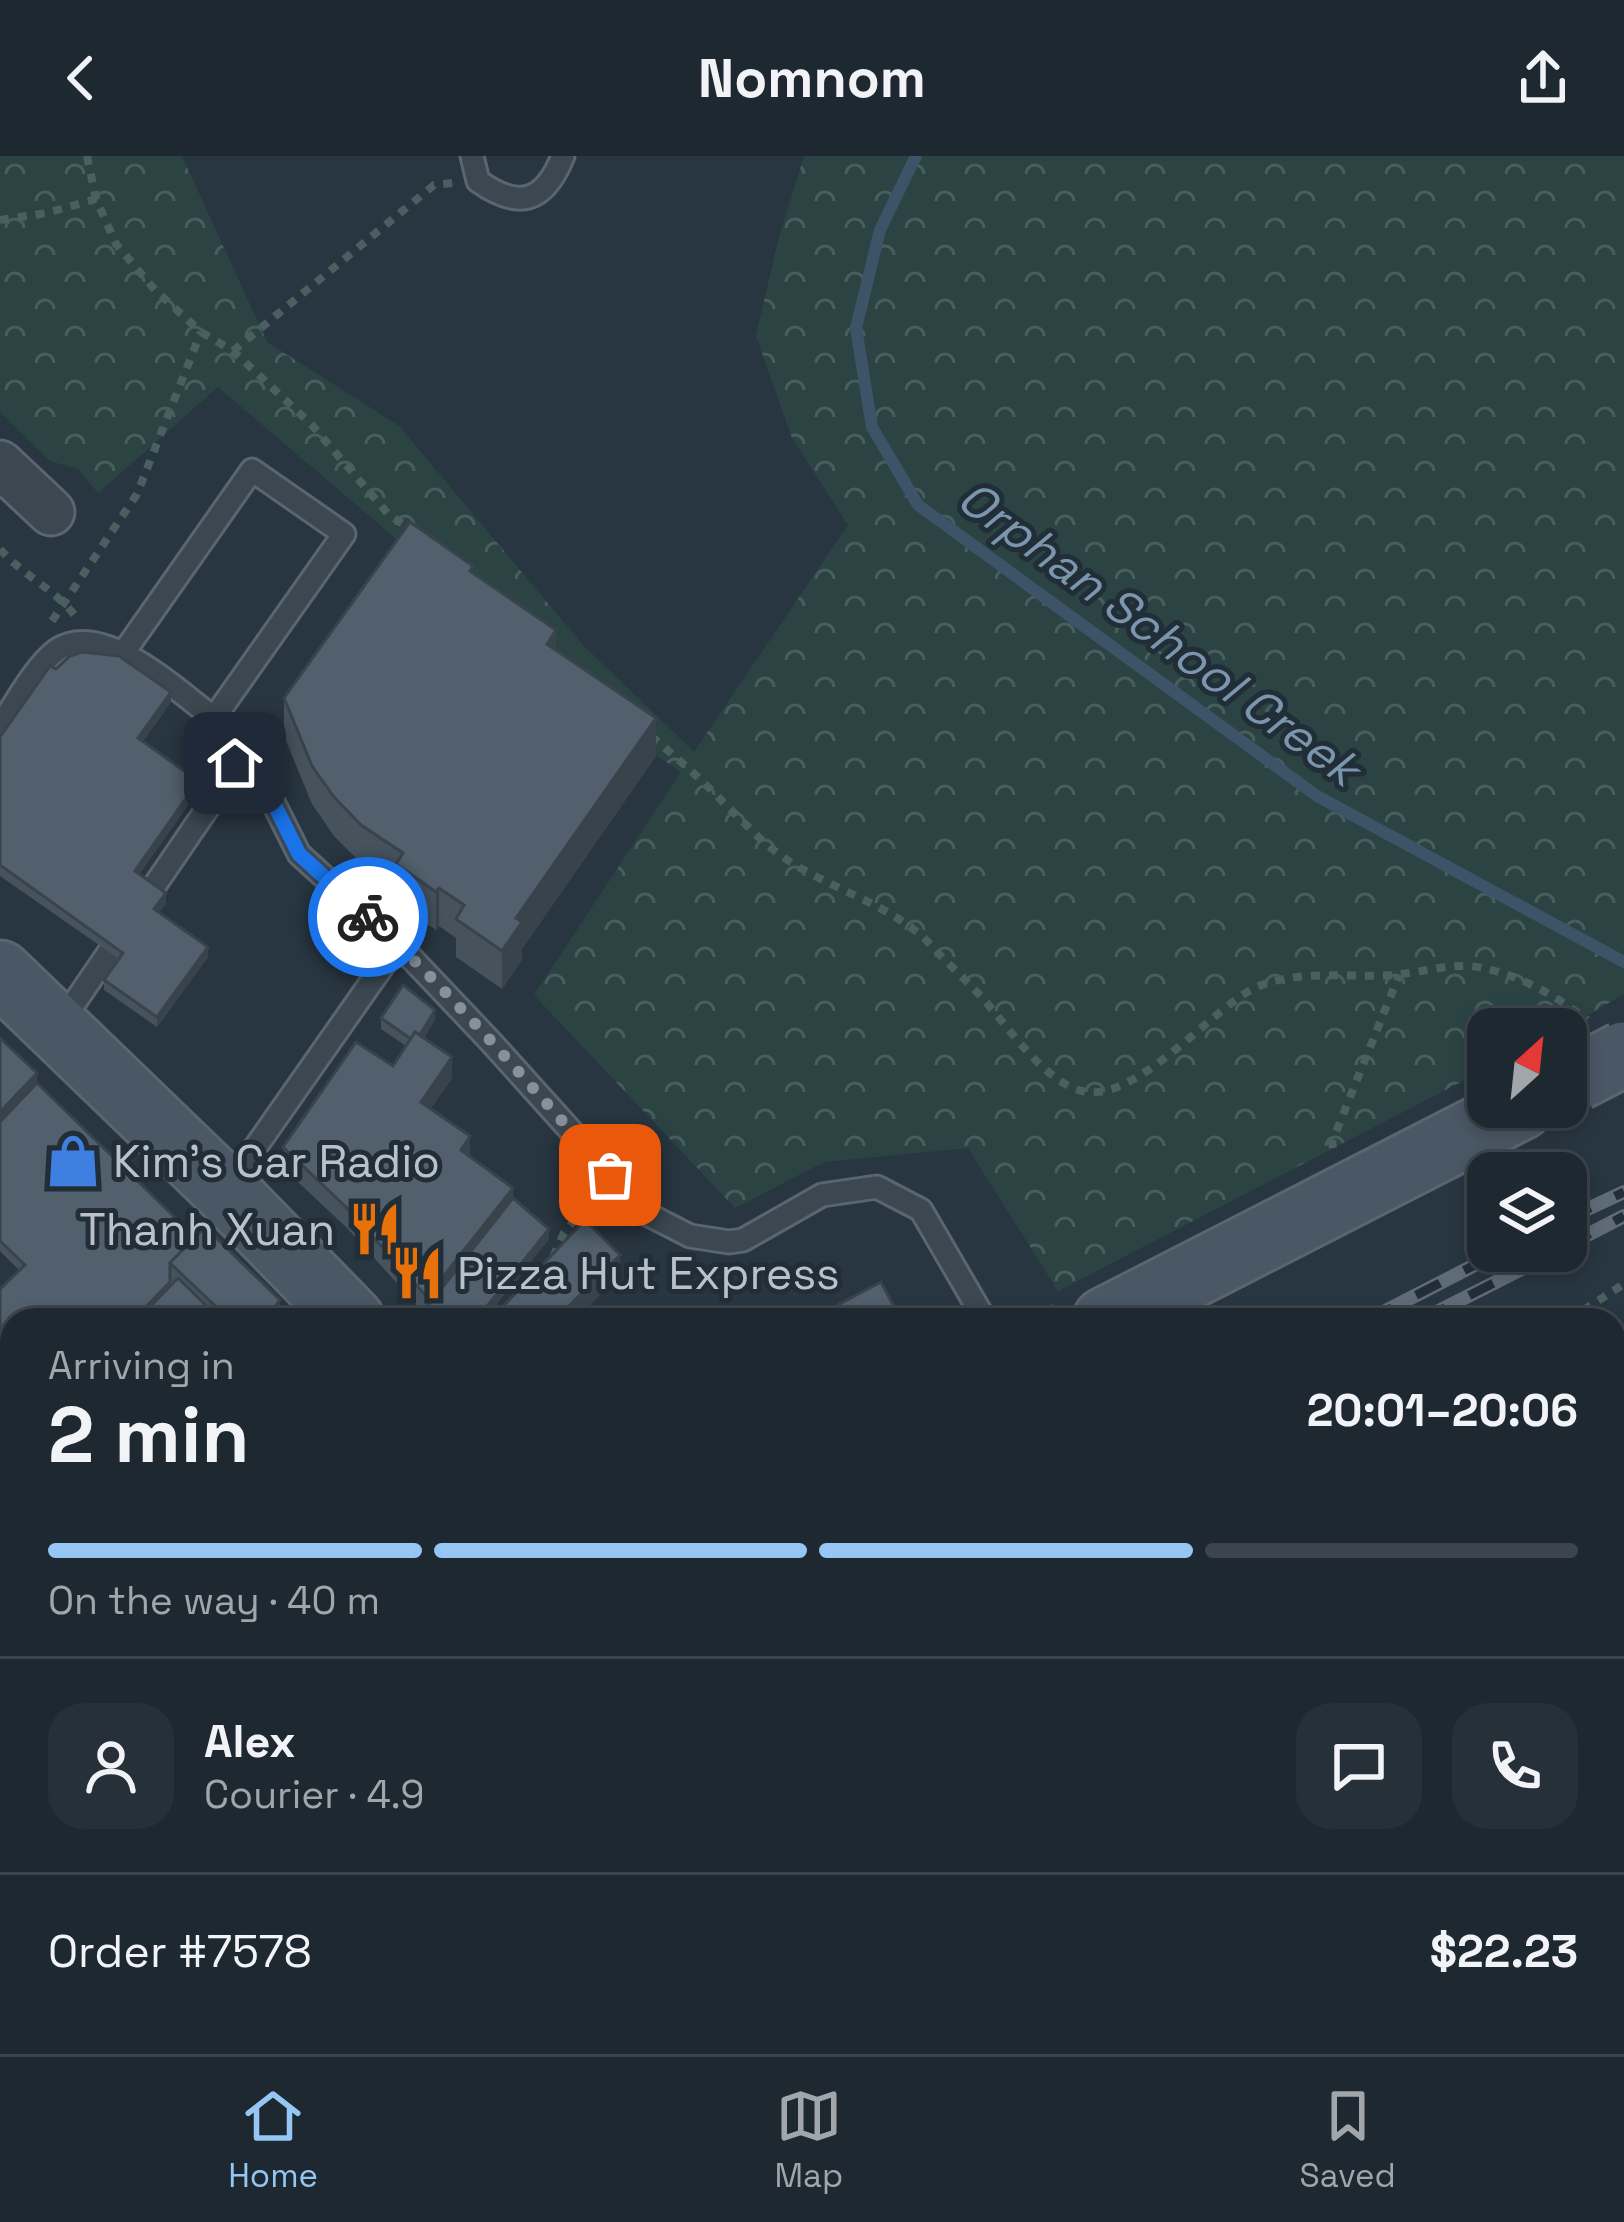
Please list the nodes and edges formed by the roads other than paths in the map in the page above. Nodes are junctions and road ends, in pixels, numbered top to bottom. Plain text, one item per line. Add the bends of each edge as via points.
1 (472, 156) edge
2 (563, 156) edge
3 (0, 464) edge
4 (51, 512) dead end
5 (124, 652) junction
6 (214, 718) junction
7 (0, 727) edge
8 (235, 763) junction
9 (417, 917) edge
10 (398, 944) junction
11 (0, 973) edge
12 (57, 1029) junction
13 (1480, 1128) edge
14 (226, 1190) junction
15 (340, 1308) edge
16 (978, 1308) edge
17 (1128, 1308) edge

1 - 2 lane via 478,181 500,197 525,199 550,184
3 - 4 street
5 - 6 lane
5 - 6 lane via 252,470 344,534
5 - 7 lane via 77,642 55,651
6 - 8 lane
8 - 10 lane via 267,790 299,854
8 - 12 lane
9 - 10 lane
10 - 14 lane
10 - 16 lane via 645,1213 690,1236 743,1240 822,1195 877,1187 921,1210
11 - 12 main road
12 - 14 main road
13 - 17 main road
14 - 15 main road

